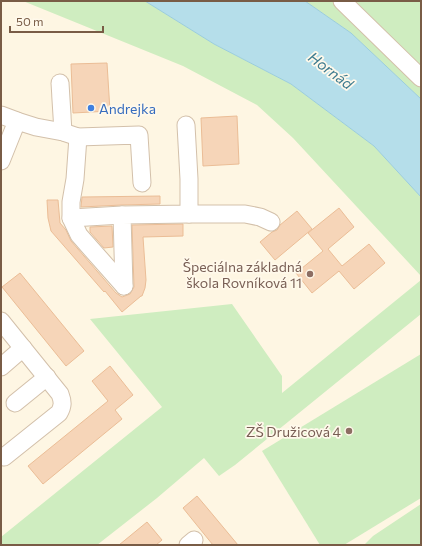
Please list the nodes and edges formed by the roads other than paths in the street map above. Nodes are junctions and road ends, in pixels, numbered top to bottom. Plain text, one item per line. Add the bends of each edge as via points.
1 (342, 1) edge
2 (421, 78) edge
3 (60, 83) dead end
4 (9, 118) edge
5 (186, 125) dead end
6 (71, 135) junction
7 (1, 161) edge
8 (142, 183) dead end
9 (189, 214) junction
10 (122, 215) junction
11 (71, 218) junction
12 (271, 222) dead end
13 (1, 321) edge
14 (23, 348) junction
15 (1, 367) edge
16 (47, 377) junction
17 (15, 403) dead end
18 (4, 457) dead end

1 - 2 street
3 - 6 street
4 - 6 street
4 - 7 street
5 - 9 street
6 - 8 street via 139,135
6 - 11 street via 75,179
9 - 10 street
9 - 12 street via 245,214
10 - 11 street
10 - 11 street via 124,286 79,235
13 - 14 street
14 - 15 street
14 - 16 street
16 - 17 street
16 - 18 street via 60,394 63,406

